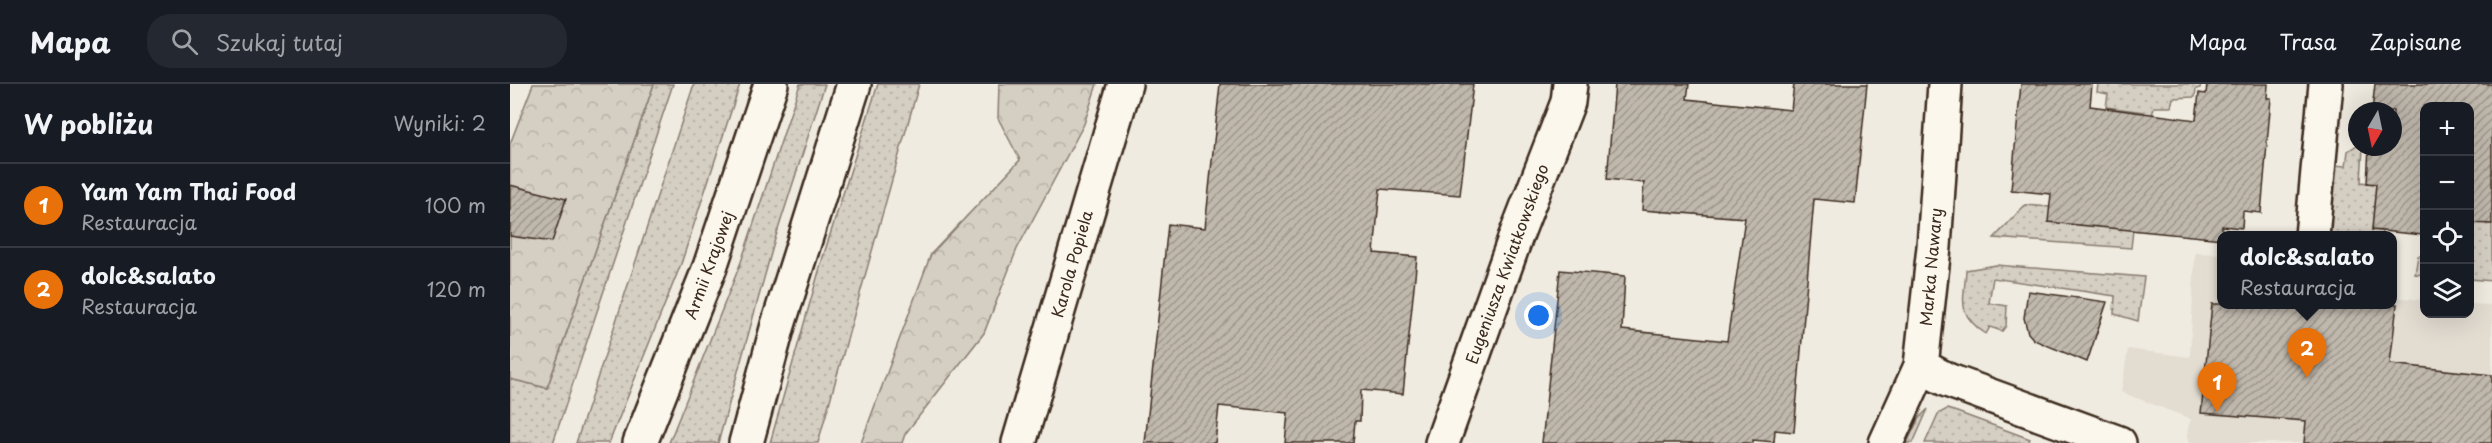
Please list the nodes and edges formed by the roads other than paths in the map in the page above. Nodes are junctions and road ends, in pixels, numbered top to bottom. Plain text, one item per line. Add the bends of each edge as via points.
1 (771, 84) edge
2 (854, 84) edge
3 (1125, 84) edge
4 (1570, 84) edge
5 (1945, 84) edge
6 (2326, 84) edge
7 (2312, 231) edge
8 (1921, 366) junction
9 (640, 443) edge
10 (746, 443) edge
11 (1019, 443) edge
12 (1442, 443) edge
13 (1886, 443) edge
14 (2119, 443) edge

1 - 9 street, Armii Krajowej via 710,267
2 - 10 street via 778,325
3 - 11 street, Karola Popiela
4 - 12 street, Eugeniusza Kwiatkowskiego via 1568,102
5 - 8 street, Marka Nawary
6 - 7 street
8 - 13 street, Marka Nawary
8 - 14 street via 1947,380

